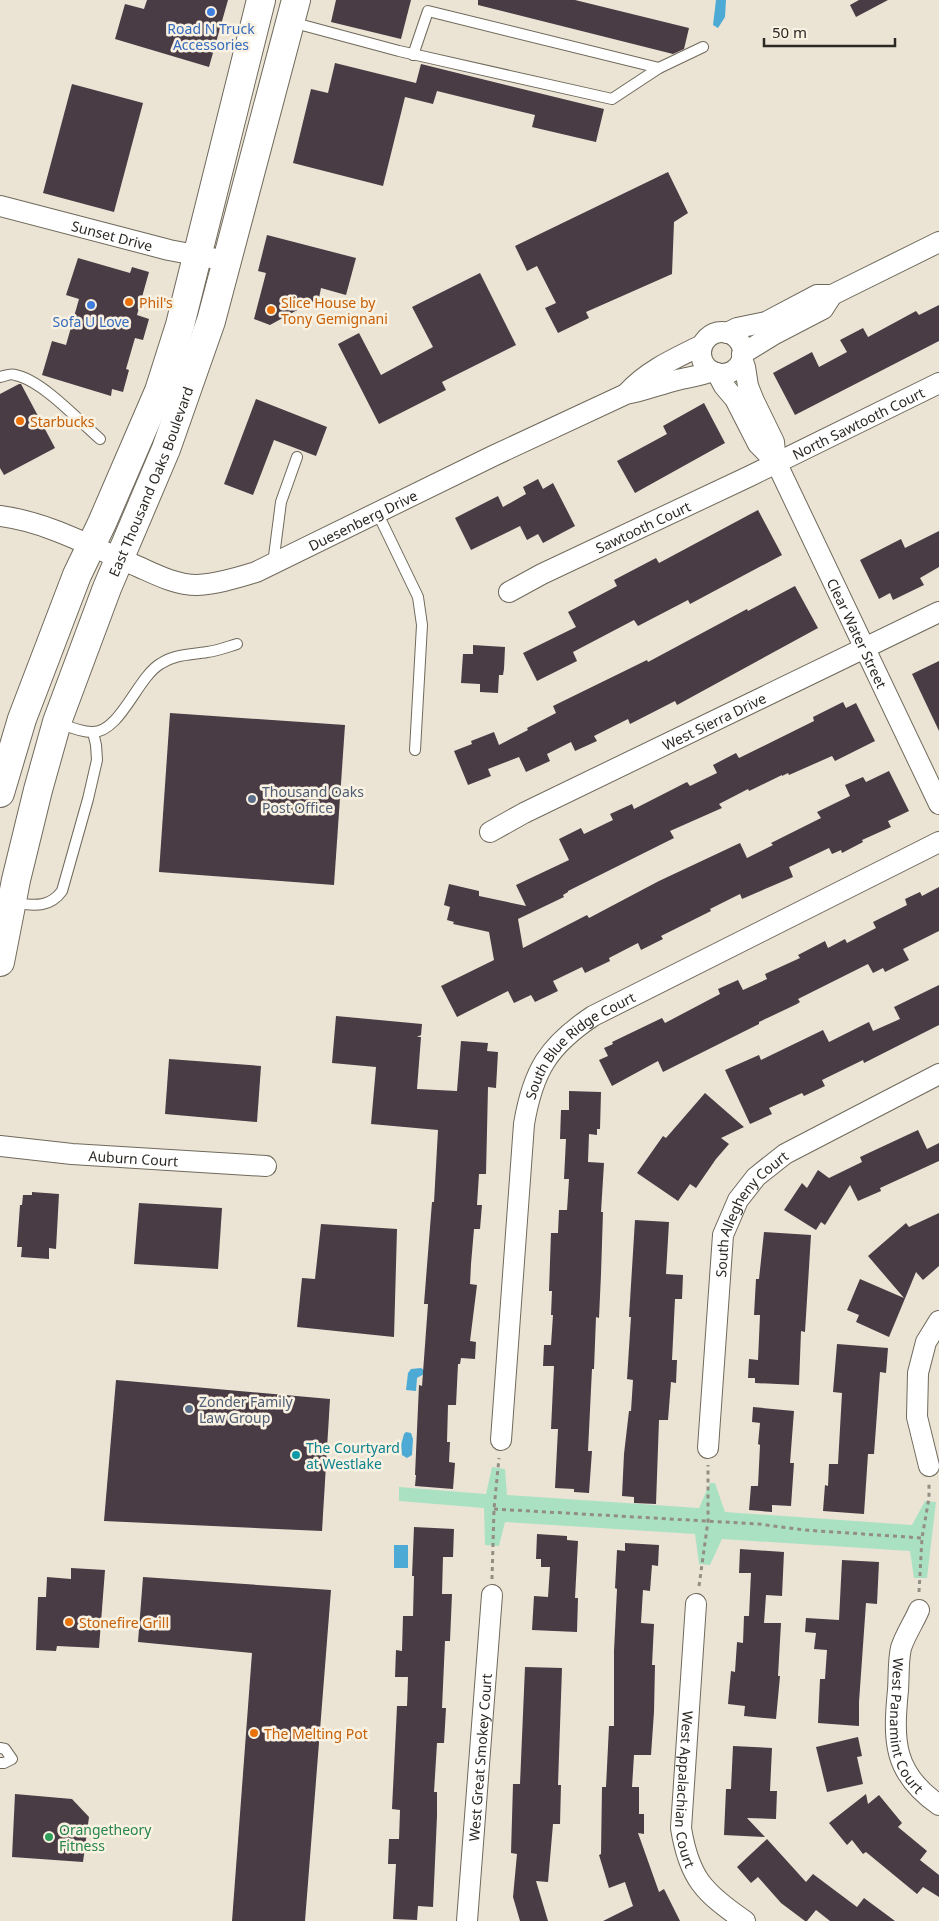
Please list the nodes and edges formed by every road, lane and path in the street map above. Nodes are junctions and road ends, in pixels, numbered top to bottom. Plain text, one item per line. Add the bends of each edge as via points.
1 (261, 0) edge
2 (293, 11) edge
3 (703, 47) dead end
4 (413, 54) junction
5 (659, 68) junction
6 (0, 206) edge
7 (939, 242) edge
8 (196, 256) junction
9 (227, 261) junction
10 (832, 295) junction
11 (728, 333) junction
12 (702, 345) junction
13 (742, 357) junction
14 (714, 372) junction
15 (0, 378) edge
16 (939, 383) edge
17 (626, 394) junction
18 (100, 439) dead end
19 (297, 457) dead end
20 (776, 462) junction
21 (378, 512) junction
22 (0, 516) edge
23 (90, 546) junction
24 (119, 559) junction
25 (273, 564) junction
26 (509, 592) dead end
27 (939, 612) edge
28 (237, 644) dead end
29 (865, 647) junction
30 (57, 722) junction
31 (93, 732) junction
32 (414, 750) dead end
33 (0, 793) edge
34 (939, 804) edge
35 (490, 832) dead end
36 (939, 842) edge
37 (11, 903) junction
38 (0, 962) edge
39 (939, 1074) edge
40 (0, 1146) edge
41 (266, 1166) dead end
42 (939, 1320) edge
43 (501, 1440) joint
44 (708, 1448) joint
45 (929, 1466) joint
46 (494, 1509) junction
47 (708, 1521) junction
48 (922, 1538) junction
49 (492, 1595) joint
50 (696, 1604) joint
51 (919, 1610) joint
52 (0, 1748) edge
53 (0, 1763) edge
54 (939, 1804) edge
55 (467, 1921) edge
56 (745, 1921) edge

1 - 8 main road, East Thousand Oaks Boulevard
2 - 4 lane
2 - 9 main road, East Thousand Oaks Boulevard
3 - 5 lane
4 - 5 lane via 612,99
4 - 5 lane via 428,10
6 - 8 street, Sunset Drive
7 - 10 street, Duesenberg Drive
8 - 9 street, Sunset Drive
8 - 23 main road, East Thousand Oaks Boulevard via 180,325 159,391
9 - 24 main road, East Thousand Oaks Boulevard via 211,322 185,397
10 - 11 street, Duesenberg Drive via 817,294 766,322
10 - 13 street, Duesenberg Drive via 823,309 773,335
11 - 12 street, Duesenberg Drive via 711,335
11 - 13 street via 739,341
12 - 14 street via 703,363
12 - 17 street, Duesenberg Drive via 670,361
13 - 14 street, Duesenberg Drive via 735,369 723,374
13 - 20 street, Clear Water Street via 748,386 774,442
14 - 17 street, Duesenberg Drive
14 - 20 street, Clear Water Street via 735,399 758,444
15 - 18 lane via 13,374 30,380
16 - 20 street, North Sawtooth Court
17 - 21 street, Duesenberg Drive
19 - 25 lane via 281,502
20 - 26 street, Sawtooth Court
20 - 29 street, Clear Water Street
21 - 25 street, Duesenberg Drive
21 - 32 lane via 418,597 422,625
22 - 23 street, Duesenberg Drive via 28,522
23 - 24 street, Duesenberg Drive
23 - 33 main road, East Thousand Oaks Boulevard via 42,663
24 - 25 street, Duesenberg Drive via 168,580 195,585 224,582
24 - 30 main road, East Thousand Oaks Boulevard
27 - 29 street, West Sierra Drive
28 - 31 lane via 171,658 158,665 113,723
29 - 34 street, Clear Water Street
29 - 35 street, West Sierra Drive
30 - 31 lane
30 - 37 main road, East Thousand Oaks Boulevard
31 - 37 lane via 97,760 62,891 56,900 44,904
36 - 43 street, South Blue Ridge Court via 593,1016 570,1031 552,1050 533,1085 524,1124
37 - 38 main road, East Thousand Oaks Boulevard
39 - 44 street, South Allegheny Court via 785,1154 756,1177 738,1200 723,1235
40 - 41 street, Auburn Court via 72,1154
42 - 45 street via 926,1342 918,1373 917,1417
43 - 46 path
44 - 47 path
45 - 48 path via 929,1498
46 - 47 path
46 - 49 path
47 - 48 path
47 - 50 path
48 - 51 path
49 - 55 street, West Great Smokey Court
50 - 56 street, West Appalachian Court via 680,1828 684,1850 698,1879 708,1893
51 - 54 street, West Panamint Court via 901,1648 896,1742 912,1780
52 - 53 lane via 5,1749 12,1759

